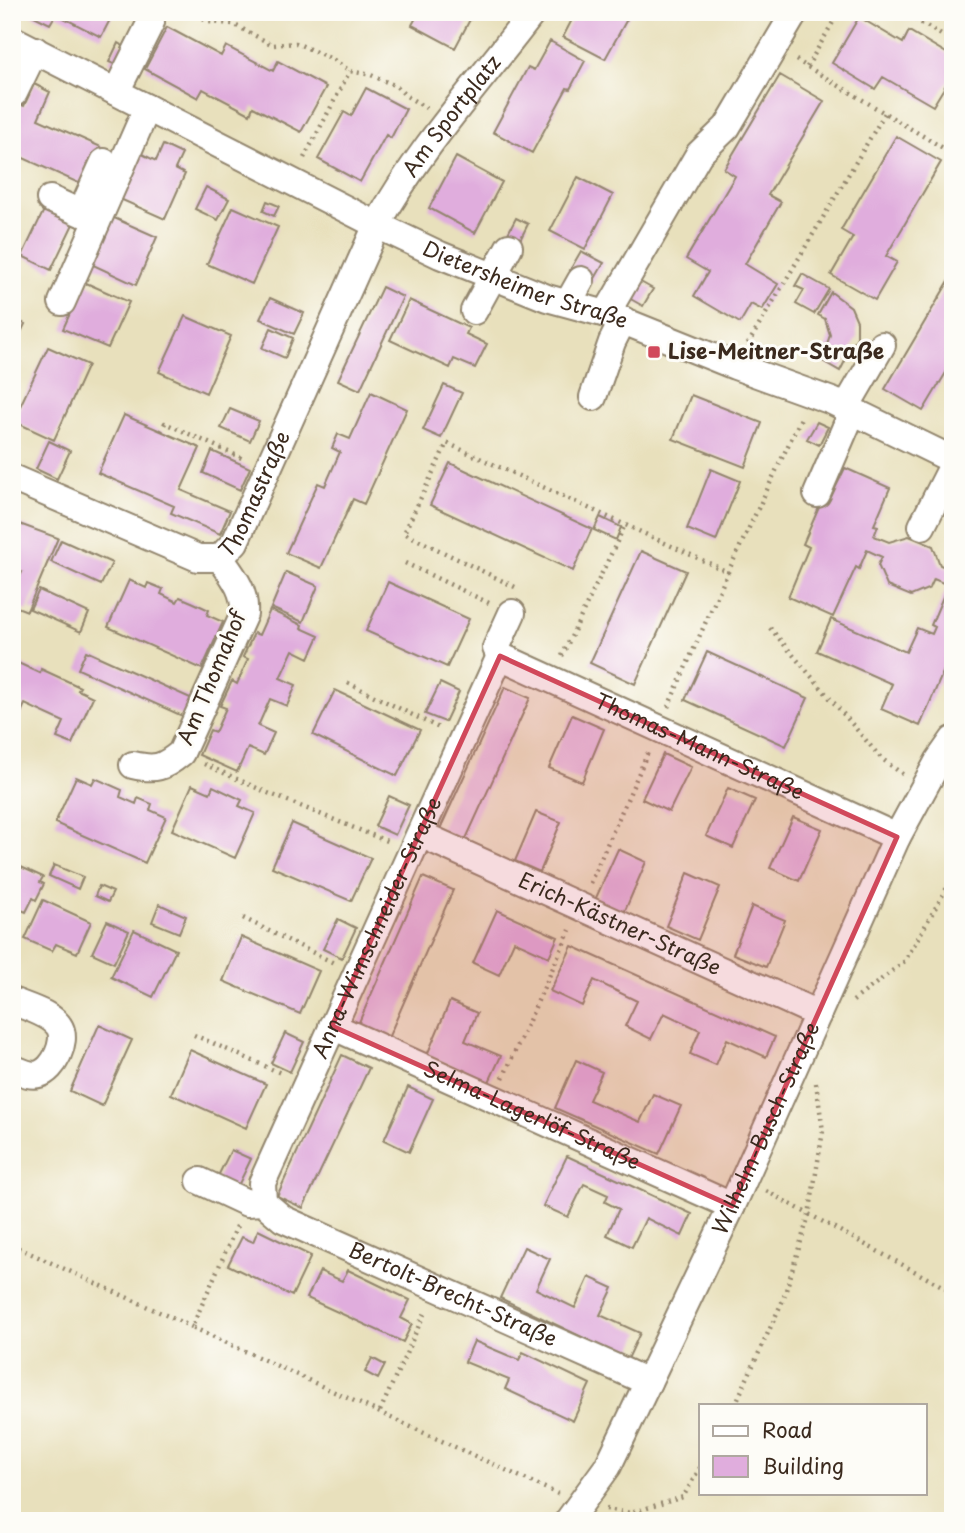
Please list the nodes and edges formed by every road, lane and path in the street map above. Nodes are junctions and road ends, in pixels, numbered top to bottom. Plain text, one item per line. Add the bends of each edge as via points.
1 (191, 12) edge
2 (533, 12) edge
3 (795, 12) edge
4 (839, 12) edge
5 (903, 12) edge
6 (151, 22) dead end
7 (953, 42) edge
8 (24, 44) edge
9 (774, 47) junction
10 (807, 67) junction
11 (350, 71) junction
12 (14, 93) dead end
13 (132, 100) junction
14 (427, 109) dead end
15 (885, 113) junction
16 (953, 154) edge
17 (304, 158) dead end
18 (50, 199) dead end
19 (377, 225) junction
20 (509, 247) dead end
21 (493, 276) junction
22 (581, 280) dead end
23 (62, 302) dead end
24 (568, 303) junction
25 (474, 311) dead end
26 (615, 317) junction
27 (882, 345) dead end
28 (735, 366) junction
29 (593, 397) dead end
30 (849, 408) junction
31 (161, 431) dead end
32 (953, 460) edge
33 (953, 465) edge
34 (267, 470) junction
35 (12, 478) edge
36 (817, 494) dead end
37 (625, 525) junction
38 (922, 526) dead end
39 (220, 558) junction
40 (405, 563) dead end
41 (728, 572) dead end
42 (512, 613) junction
43 (770, 628) dead end
44 (500, 656) junction
45 (551, 679) junction
46 (348, 683) dead end
47 (463, 739) junction
48 (953, 740) edge
49 (181, 753) junction
50 (133, 765) dead end
51 (922, 789) junction
52 (897, 837) junction
53 (416, 843) junction
54 (953, 877) edge
55 (243, 918) dead end
56 (356, 974) junction
57 (12, 1001) edge
58 (851, 1003) dead end
59 (818, 1014) junction
60 (332, 1026) junction
61 (194, 1035) dead end
62 (12, 1068) edge
63 (816, 1082) dead end
64 (307, 1083) junction
65 (744, 1179) junction
66 (200, 1181) dead end
67 (255, 1202) junction
68 (732, 1206) junction
69 (809, 1215) junction
70 (12, 1245) edge
71 (436, 1288) junction
72 (953, 1292) edge
73 (192, 1327) junction
74 (648, 1382) junction
75 (735, 1404) edge
76 (380, 1410) junction
77 (699, 1469) edge
78 (574, 1512) edge

1 - 11 path via 208,22 233,24 273,44 296,43
2 - 19 street, Am Sportplatz via 427,145
3 - 9 street
4 - 10 path
5 - 7 path
6 - 13 street
8 - 12 street
8 - 13 street, Dietersheimer Straße
9 - 10 path
9 - 26 street via 727,127 699,154
10 - 15 path
11 - 14 path via 396,86
11 - 17 path
13 - 18 street via 81,213
13 - 19 street, Dietersheimer Straße
13 - 23 street
15 - 16 path
15 - 28 path
19 - 21 street, Dietersheimer Straße
19 - 34 street, Thomastraße
20 - 21 street
21 - 24 street, Dietersheimer Straße
21 - 25 street
22 - 24 street
24 - 26 street, Dietersheimer Straße
26 - 28 street, Dietersheimer Straße
26 - 29 street via 612,342
27 - 30 street
28 - 30 street, Dietersheimer Straße
30 - 32 street, Dietersheimer Straße
30 - 36 street
31 - 34 path via 165,423
33 - 38 street
34 - 39 street, Thomastraße via 235,542
35 - 39 street, Thomastraße via 198,558
37 - 41 path
37 - 42 path via 447,443 404,533 523,591
37 - 45 path
39 - 49 street, Am Thomahof via 240,587 243,614
40 - 42 path
42 - 44 street, Anna-Wimschneider-Straße via 496,648
43 - 51 path via 881,758
44 - 45 street, Thomas-Mann-Straße
44 - 47 street, Anna-Wimschneider-Straße
45 - 52 street, Thomas-Mann-Straße
46 - 47 path
47 - 53 street, Anna-Wimschneider-Straße
48 - 51 street, Wilhelm-Busch-Straße
49 - 50 street, Am Thomahof via 151,769
49 - 53 path via 268,793
51 - 52 street, Wilhelm-Busch-Straße
52 - 59 street, Wilhelm-Busch-Straße
53 - 56 street, Anna-Wimschneider-Straße
53 - 59 street, Erich-Kästner-Straße
54 - 58 path via 905,961
55 - 56 path
56 - 60 street, Anna-Wimschneider-Straße
57 - 62 street via 53,1020 61,1028 62,1040 49,1068 26,1074
59 - 65 street, Wilhelm-Busch-Straße
60 - 64 street, Anna-Wimschneider-Straße
60 - 68 street, Selma-Lagerlöf-Straße
61 - 64 path
63 - 69 path via 823,1131
64 - 67 street, Anna-Wimschneider-Straße
65 - 68 street, Wilhelm-Busch-Straße
65 - 69 path
66 - 67 street, Bertolt-Brecht-Straße
67 - 71 street, Bertolt-Brecht-Straße
67 - 73 path
68 - 74 street, Wilhelm-Busch-Straße
69 - 72 path
69 - 75 path via 783,1300
70 - 73 path
71 - 74 street, Bertolt-Brecht-Straße
71 - 76 path
73 - 76 path
74 - 78 street, Wilhelm-Busch-Straße via 608,1466
76 - 78 path
77 - 78 path via 683,1497 631,1513

